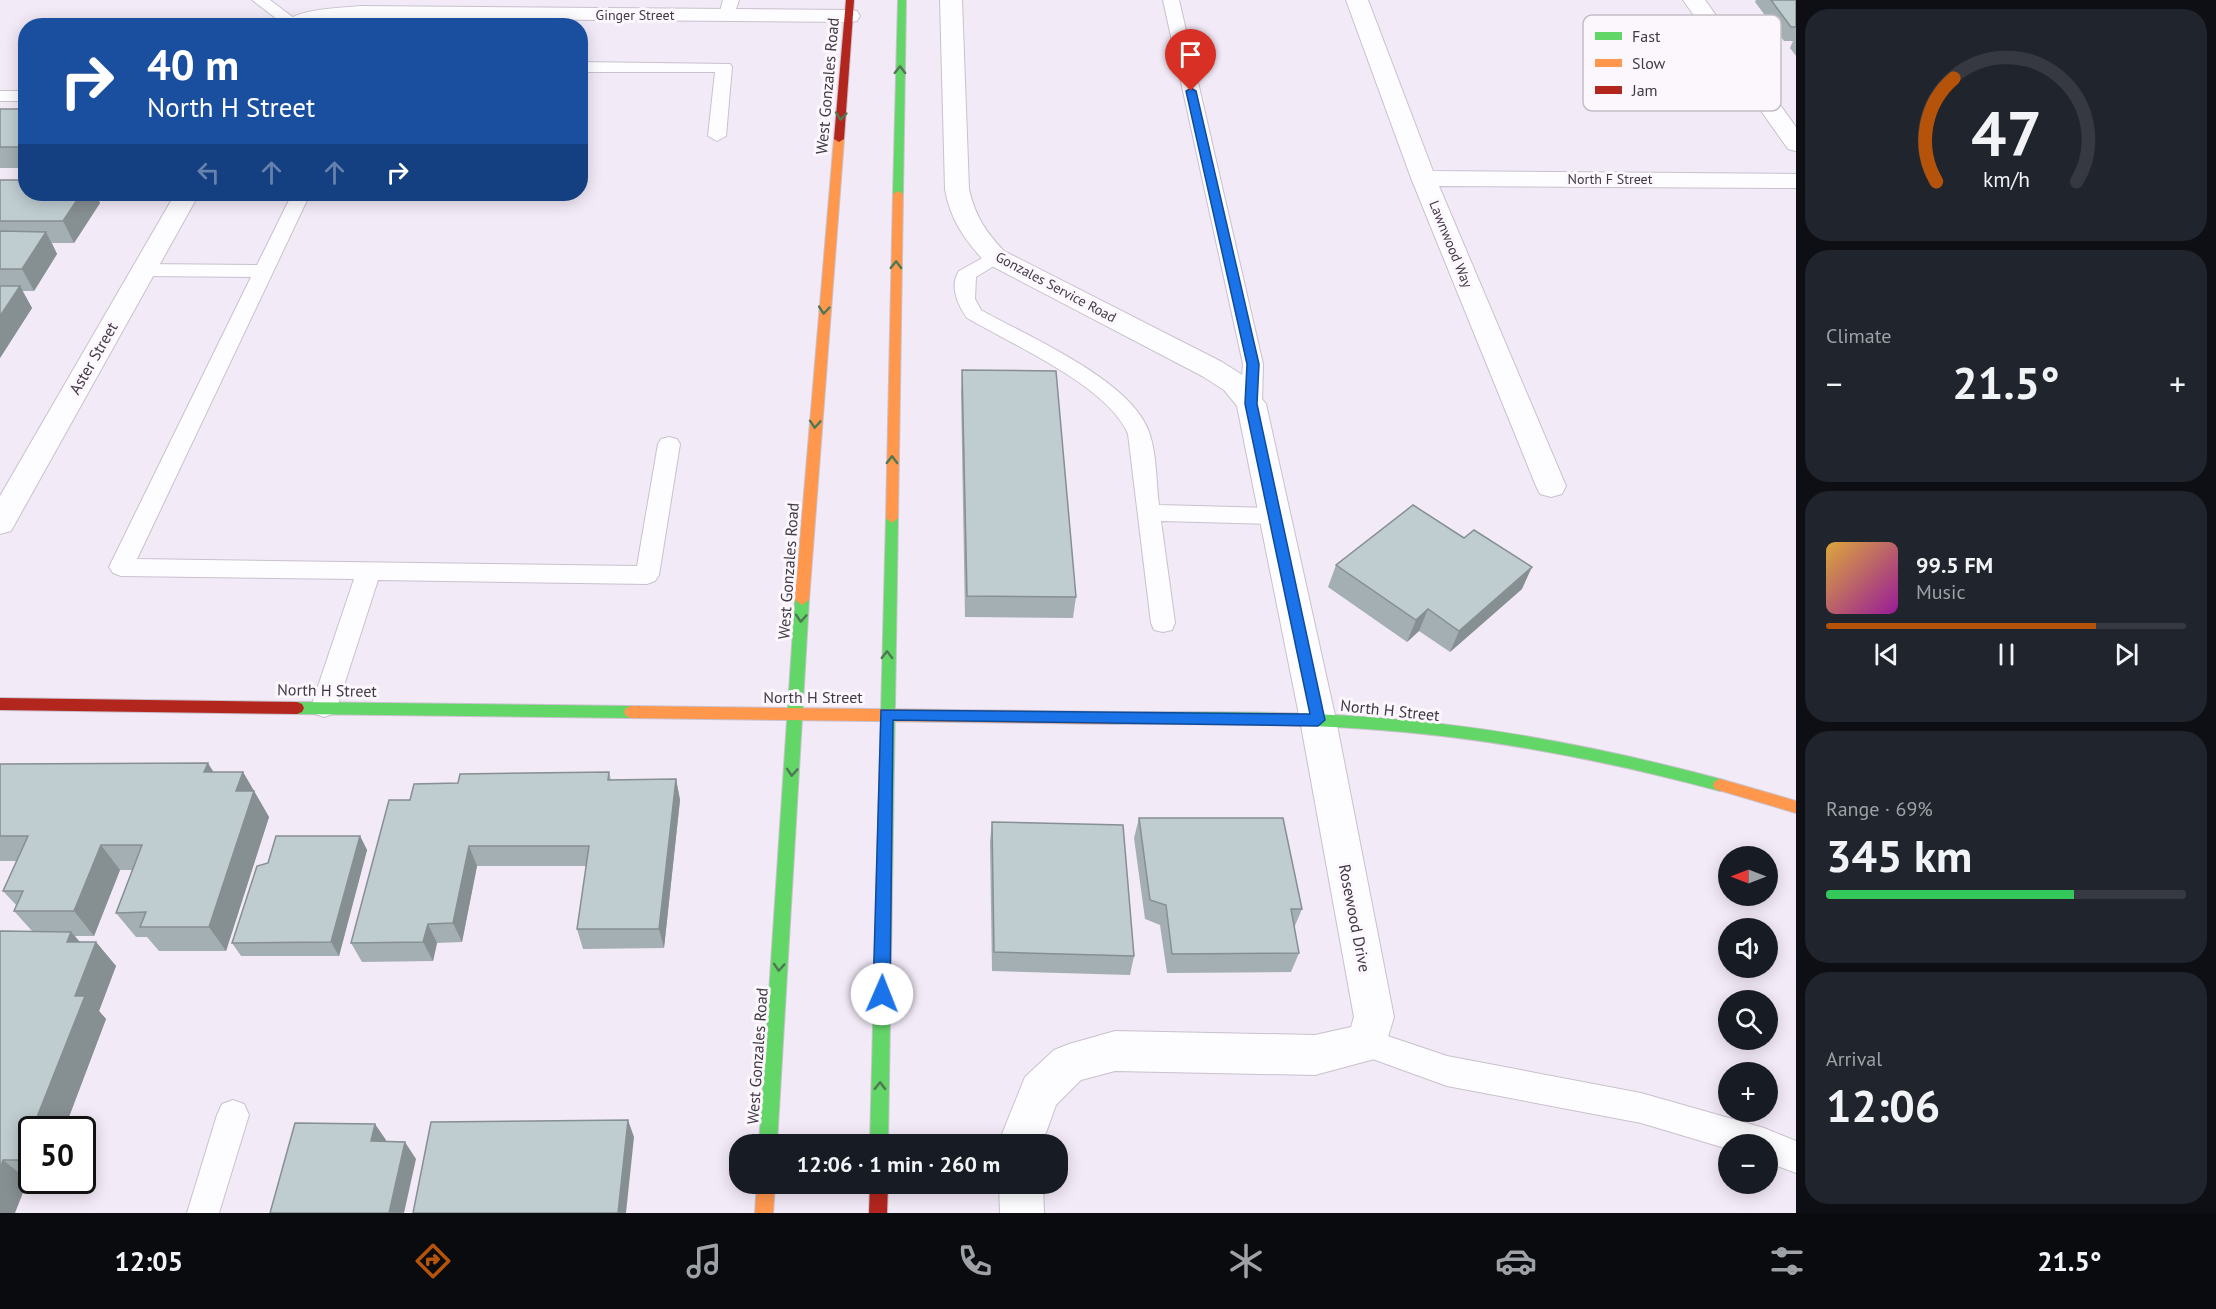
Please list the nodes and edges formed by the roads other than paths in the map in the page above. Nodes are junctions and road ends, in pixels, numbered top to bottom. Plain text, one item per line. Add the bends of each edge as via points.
1 (260, 0) edge
2 (902, 0) edge
3 (951, 0) edge
4 (1171, 0) edge
5 (1357, 0) edge
6 (1694, 0) edge
7 (729, 8) edge
8 (850, 8) edge
9 (1705, 15) edge
10 (293, 18) edge
11 (324, 18) edge
12 (506, 18) edge
13 (584, 18) edge
14 (588, 67) edge
15 (0, 96) edge
16 (18, 96) edge
17 (1773, 111) edge
18 (717, 136) dead end
19 (1796, 144) edge
20 (1423, 178) junction
21 (1796, 181) edge
22 (183, 201) edge
23 (298, 201) edge
24 (995, 257) junction
25 (144, 270) junction
26 (264, 271) junction
27 (1251, 404) junction
28 (669, 444) dead end
29 (1551, 486) dead end
30 (1149, 513) junction
31 (1274, 516) junction
32 (0, 524) edge
33 (369, 571) junction
34 (1163, 623) dead end
35 (0, 704) edge
36 (324, 707) junction
37 (796, 714) junction
38 (886, 714) junction
39 (1318, 720) junction
40 (1796, 807) edge
41 (1367, 1043) junction
42 (233, 1115) dead end
43 (769, 1134) edge
44 (879, 1134) edge
45 (1024, 1134) edge
46 (1728, 1134) edge
47 (1778, 1150) edge
48 (1796, 1157) edge
49 (765, 1194) edge
50 (879, 1194) edge
51 (1021, 1194) edge
52 (203, 1213) edge
53 (764, 1213) edge
54 (878, 1213) edge
55 (1022, 1213) edge

1 - 10 lane
38 -> 2 main road
3 - 24 street, Gonzales Service Road via 958,199 961,214 973,234
4 - 27 lane via 1253,364
5 - 20 street, Lawnwood Way
6 - 9 street
7 - 8 street, Ginger Street
7 - 13 street, Ginger Street
8 -> 37 main road, West Gonzales Road via 819,365
11 - 12 street, Ginger Street via 361,12
14 - 18 lane via 724,67
15 - 16 lane
17 - 19 street
20 - 21 street, North F Street
20 - 29 street, Lawnwood Way
22 - 25 street, Aster Street
23 - 26 lane
24 - 27 street, Gonzales Service Road via 1212,369 1234,383
24 - 30 lane via 966,275 965,299 974,314 1116,397 1131,415 1138,434
25 - 26 lane
25 - 32 street, Aster Street
26 - 33 lane via 121,567
27 - 31 street, Rosewood Drive
28 - 33 lane via 647,575
30 - 31 lane
30 - 34 lane
31 - 39 street, Rosewood Drive
33 - 36 lane
35 - 36 main road, North H Street
36 - 37 main road, North H Street
37 - 38 main road, North H Street
37 -> 43 main road, West Gonzales Road
38 - 39 main road, North H Street
44 -> 38 main road
39 - 40 main road, North H Street via 1397,725 1547,747 1665,771
39 - 41 street, Rosewood Drive via 1374,1017
41 - 45 street via 1315,1055 1115,1051 1069,1064 1040,1092
41 - 46 lane via 1447,1071 1641,1108
42 - 52 lane
47 - 48 lane
49 - 53 main road
50 - 54 main road
51 - 55 street

